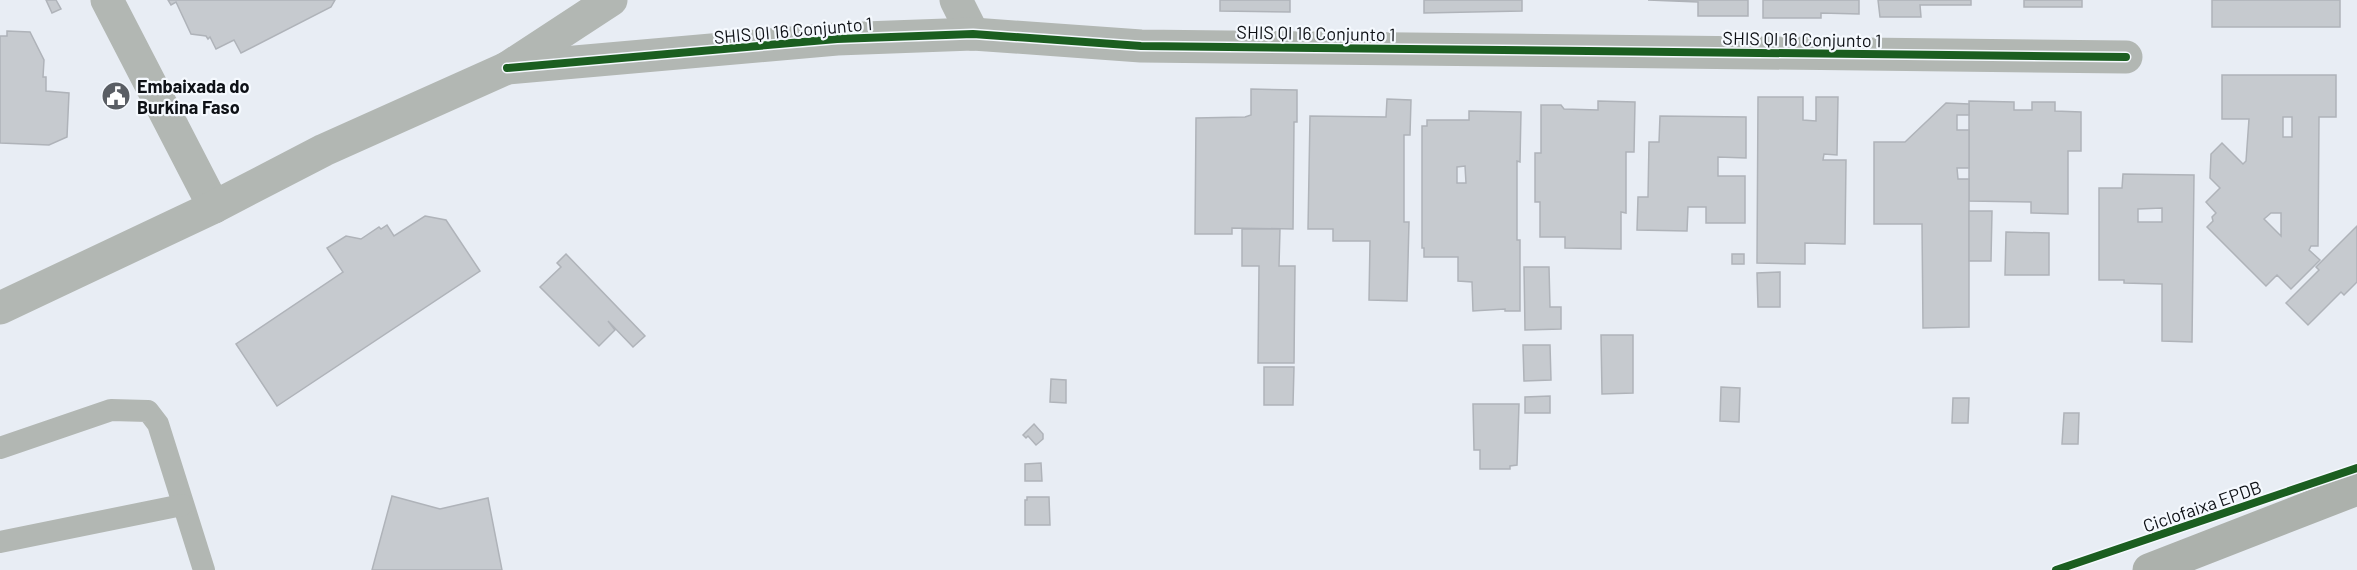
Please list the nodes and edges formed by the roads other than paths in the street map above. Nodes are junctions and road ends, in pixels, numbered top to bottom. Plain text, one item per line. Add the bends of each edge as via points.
1 (107, 0) edge
2 (611, 0) edge
3 (956, 0) edge
4 (973, 34) junction
5 (2126, 57) dead end
6 (507, 68) junction
7 (214, 207) junction
8 (0, 308) edge
9 (0, 448) edge
10 (2357, 489) edge
11 (182, 505) junction
12 (0, 542) edge
13 (204, 570) edge
14 (2149, 570) edge

1 - 7 street
2 - 6 street
3 - 4 street
4 - 5 street, SHIS QI 16 Conjunto 1 via 1141,46
4 - 6 street, SHIS QI 16 Conjunto 1 via 837,39
6 - 7 street via 324,150
7 - 8 street
9 - 11 lane via 111,410 148,411 158,424
10 - 14 main road
11 - 12 lane
11 - 13 lane

